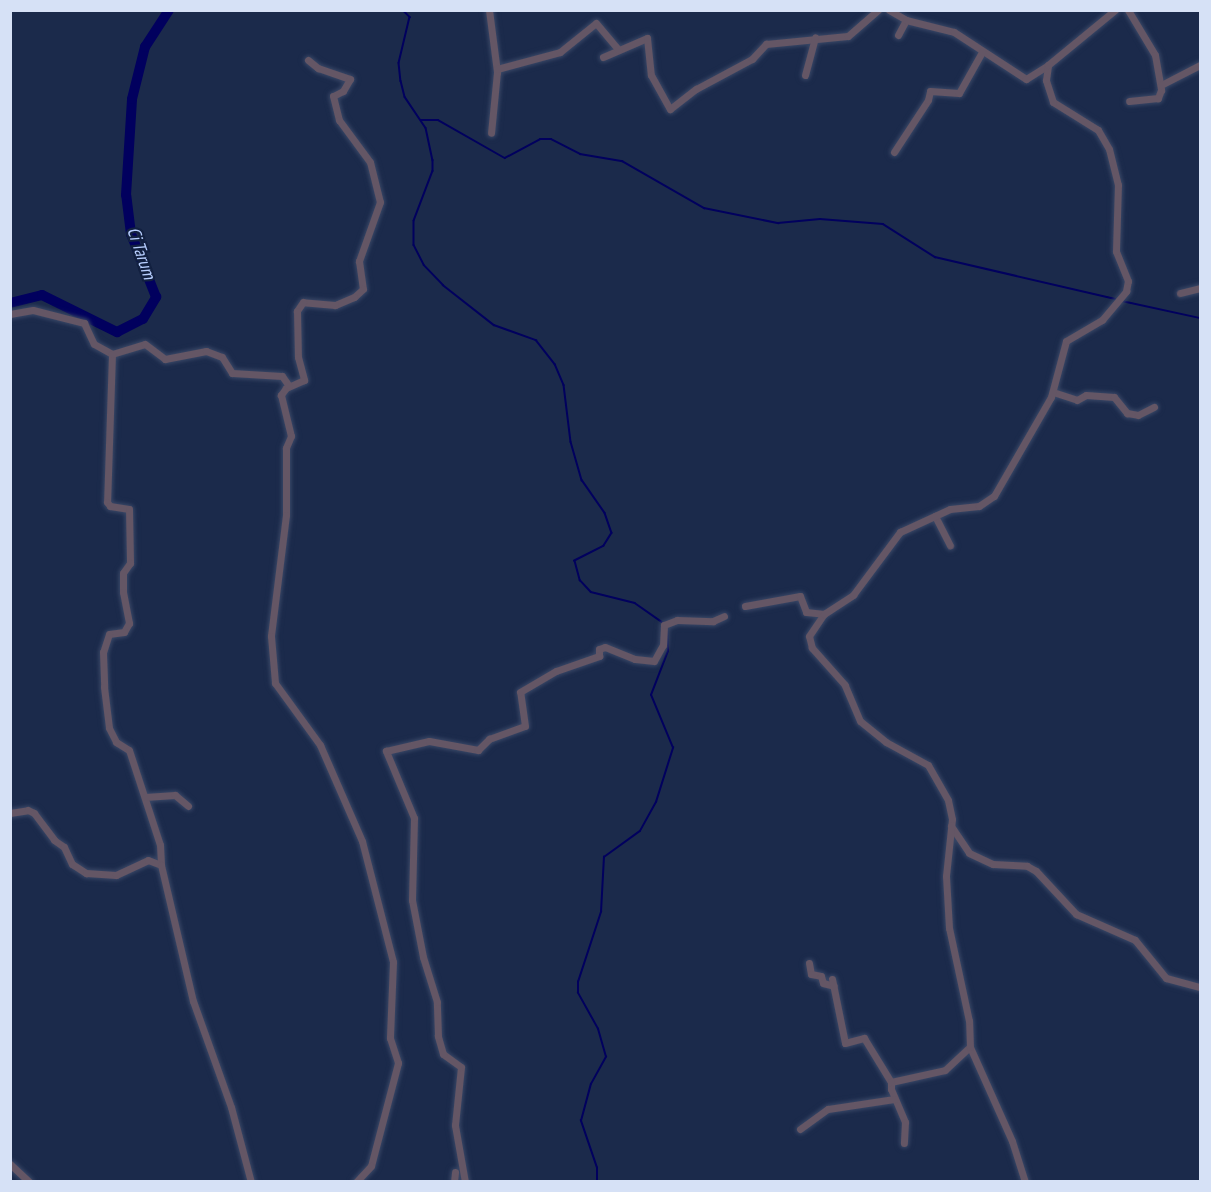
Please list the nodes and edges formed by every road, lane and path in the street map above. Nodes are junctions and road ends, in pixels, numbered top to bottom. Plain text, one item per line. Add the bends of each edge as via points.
1 (489, 10) edge
2 (878, 10) edge
3 (889, 10) edge
4 (1115, 10) edge
5 (1128, 10) edge
6 (906, 20) junction
7 (898, 35) dead end
8 (815, 37) junction
9 (619, 50) junction
10 (982, 52) junction
11 (603, 57) dead end
12 (308, 60) dead end
13 (1200, 65) edge
14 (1048, 66) junction
15 (497, 74) junction
16 (805, 75) dead end
17 (1161, 85) junction
18 (1129, 101) dead end
19 (491, 133) dead end
20 (894, 152) dead end
21 (1200, 288) edge
22 (1180, 293) dead end
23 (10, 314) edge
24 (112, 354) junction
25 (289, 386) junction
26 (1053, 392) junction
27 (1154, 407) dead end
28 (935, 516) junction
29 (950, 545) dead end
30 (745, 606) dead end
31 (824, 614) junction
32 (724, 616) dead end
33 (145, 797) junction
34 (188, 806) dead end
35 (10, 813) edge
36 (951, 826) junction
37 (161, 865) junction
38 (809, 963) dead end
39 (1200, 987) edge
40 (970, 1047) junction
41 (891, 1082) junction
42 (894, 1099) junction
43 (800, 1129) dead end
44 (904, 1143) dead end
45 (10, 1164) edge
46 (455, 1172) dead end
47 (29, 1182) edge
48 (251, 1182) edge
49 (356, 1182) edge
50 (454, 1182) edge
51 (465, 1182) edge
52 (1025, 1182) edge

1 - 15 street
2 - 8 street via 848,36
3 - 6 street
4 - 14 street
5 - 17 street via 1154,51
6 - 7 street
6 - 10 street via 954,32
8 - 9 street via 765,44 752,60 697,88 669,109 651,75 647,38
8 - 16 street
9 - 11 street
9 - 15 street via 596,23 560,52
10 - 14 street via 1026,79
10 - 20 street via 959,93 929,92 928,100
12 - 25 street via 318,68 350,79 343,91 333,96 339,120 370,162 380,203 359,261 363,289 335,305 304,302 298,309 298,357 304,380
13 - 17 street
14 - 26 street via 1050,98 1098,130 1112,157 1118,185 1116,251 1128,283 1122,298 1102,320 1066,341
15 - 19 street
17 - 18 street via 1158,98
21 - 22 street
23 - 24 street via 33,309 84,323 94,345 108,348
24 - 25 street via 145,344 165,359 206,351 222,357 232,374 282,376
24 - 33 street via 107,502 109,506 129,509 131,557 123,573 129,623 124,632 109,634 104,648 103,679 109,728 115,741 128,748
25 - 49 street via 281,395 291,436 286,448 286,515 271,630 272,677 320,745 362,841 393,969 390,1038 398,1063 371,1166
26 - 27 street via 1077,400 1086,395 1114,397 1127,413 1138,415
26 - 28 street via 994,496 979,506 957,507
28 - 29 street
28 - 31 street via 900,532 854,596
30 - 31 street via 800,596 806,612
31 - 36 street via 810,631 810,645 841,679 864,725 928,765 948,800
32 - 51 street via 710,621 677,620 664,624 663,645 654,662 605,647 599,650 599,656 556,671 520,692 525,726 489,739 478,750 429,741 387,749 414,818 412,900 437,1002 440,1043 443,1054 461,1067 455,1125
33 - 34 street via 176,795
33 - 37 street via 160,845
35 - 37 street via 34,813 64,847 72,864 86,873 116,875 148,860
36 - 39 street via 969,853 993,864 1027,866 1036,871 1076,914 1135,940 1166,978
36 - 40 street via 946,868 949,928
37 - 48 street via 193,1001 231,1107
38 - 41 street via 812,975 821,976 824,984 833,983 845,1043 864,1038
40 - 41 street via 945,1070
40 - 52 street via 1012,1141
41 - 42 street
42 - 43 street via 828,1109
42 - 44 street via 904,1120
45 - 47 street
46 - 50 street

